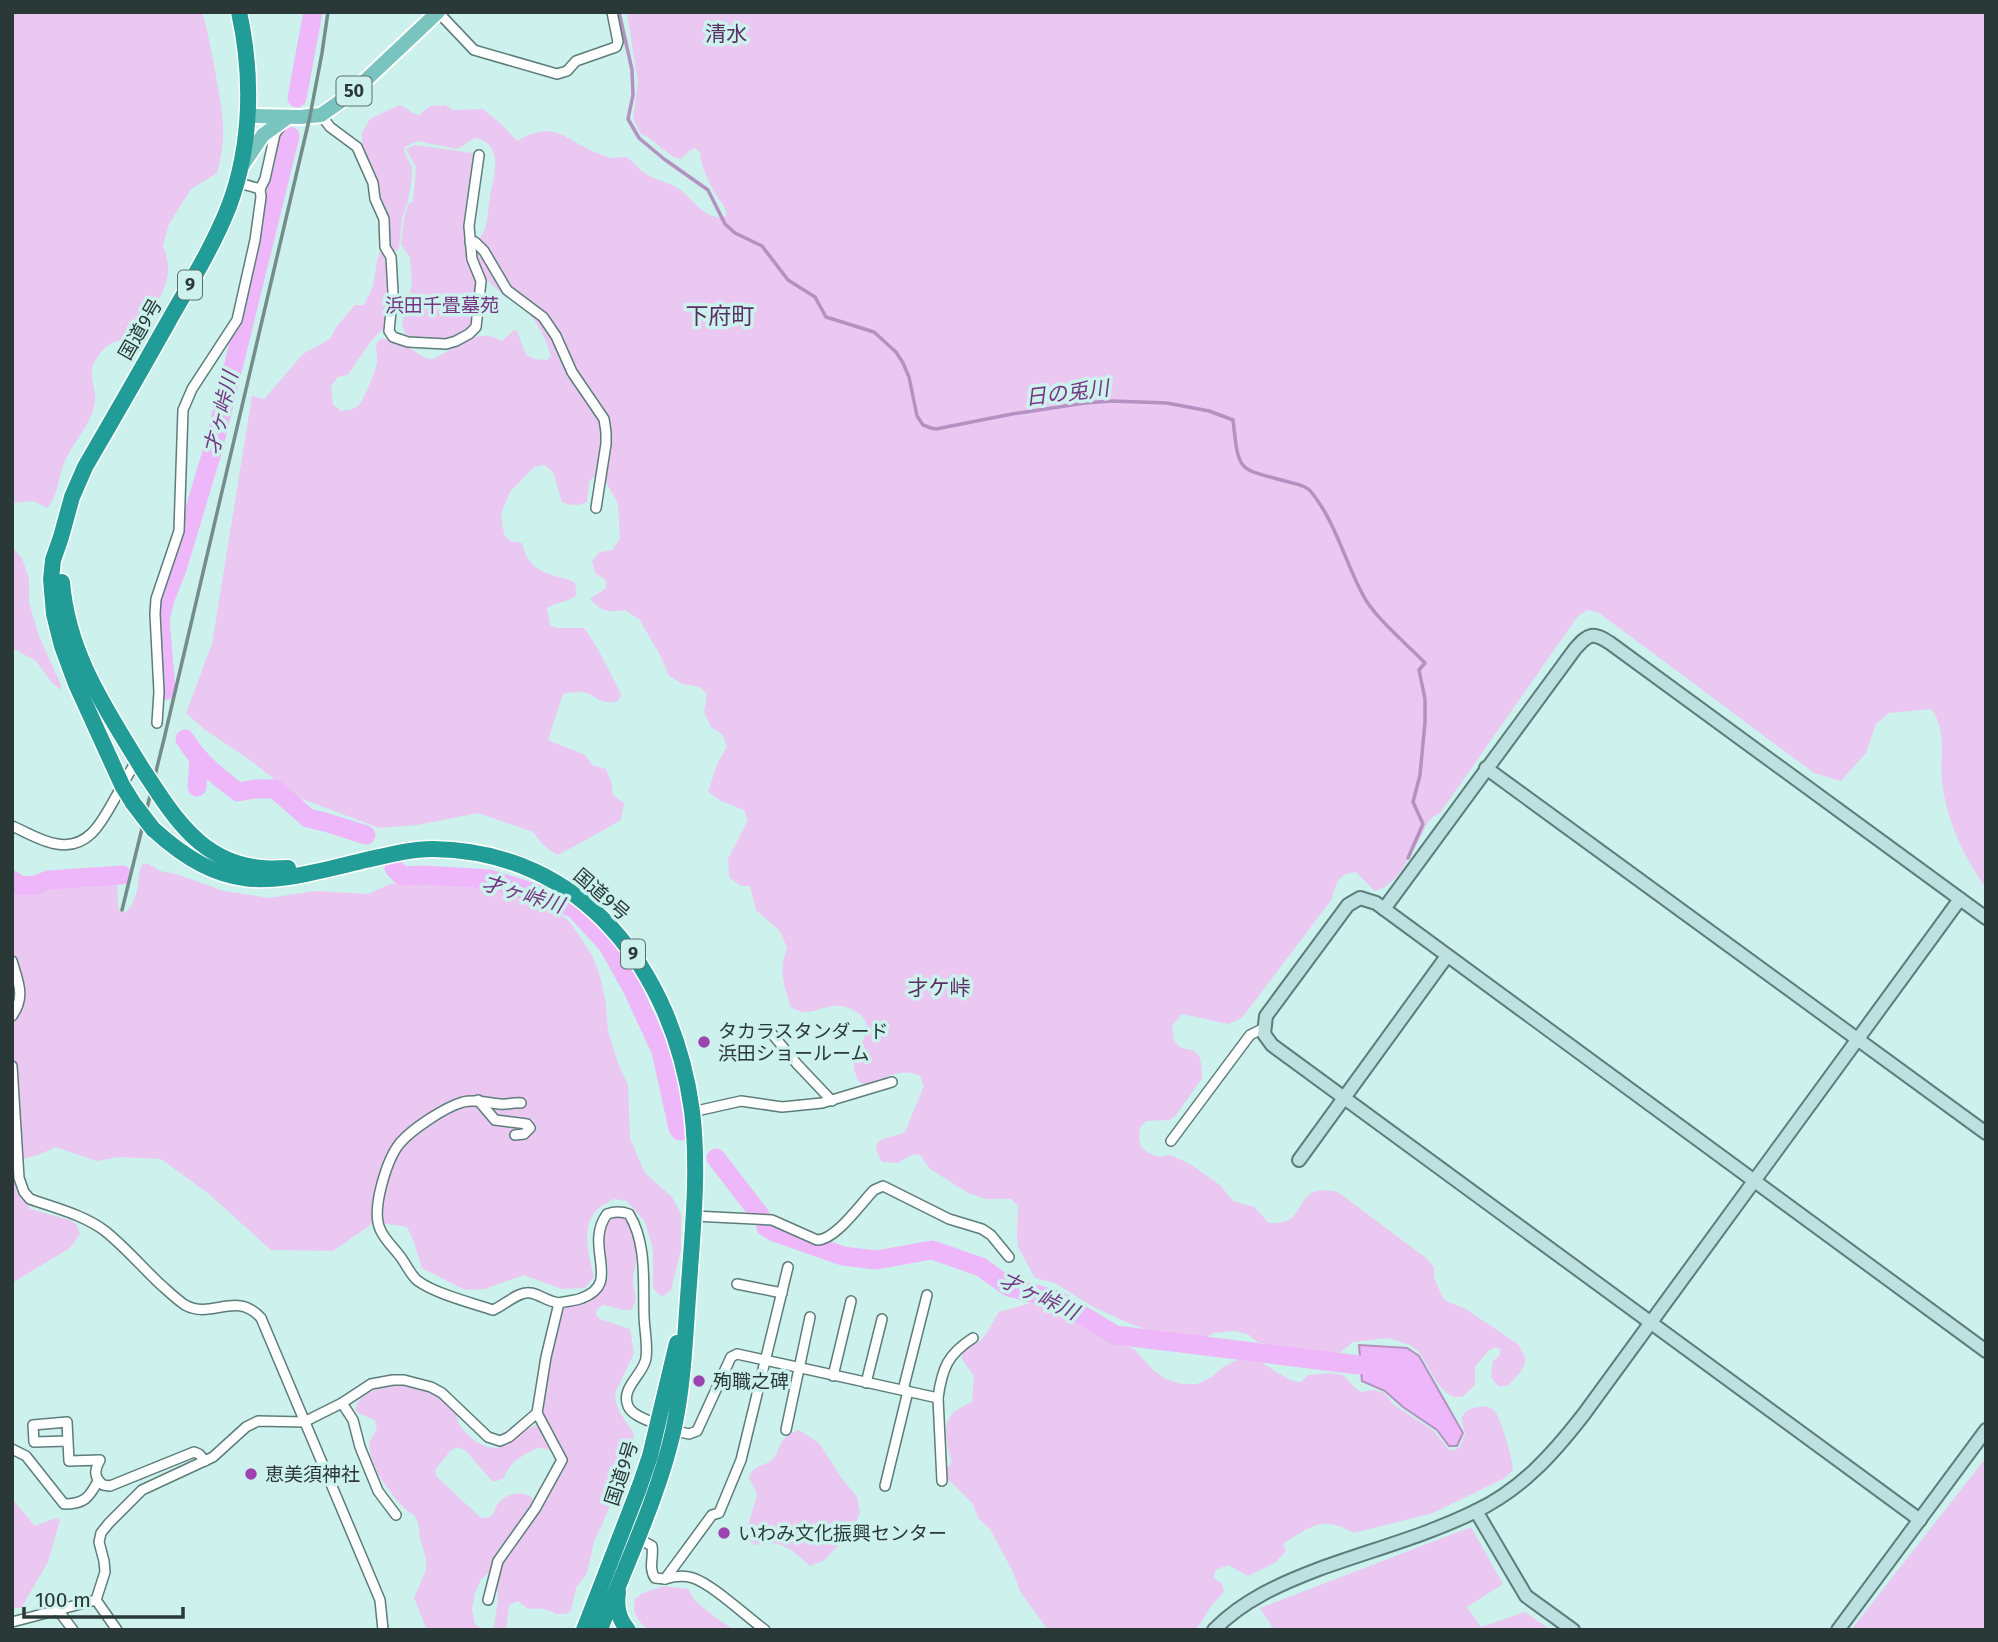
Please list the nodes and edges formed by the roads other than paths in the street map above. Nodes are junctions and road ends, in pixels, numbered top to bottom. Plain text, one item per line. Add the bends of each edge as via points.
1 (239, 12) edge
2 (612, 12) edge
3 (431, 14) edge
4 (247, 116) junction
5 (321, 116) junction
6 (288, 117) junction
7 (479, 155) dead end
8 (238, 175) junction
9 (260, 189) junction
10 (470, 242) junction
11 (596, 508) dead end
12 (61, 537) junction
13 (157, 723) dead end
14 (140, 765) junction
15 (1486, 768) junction
16 (122, 785) junction
17 (12, 825) edge
18 (329, 869) junction
19 (1961, 899) junction
20 (1384, 909) junction
21 (1986, 918) edge
22 (1447, 956) junction
23 (12, 961) edge
24 (12, 1016) edge
25 (1264, 1028) junction
26 (768, 1029) dead end
27 (1859, 1039) junction
28 (12, 1066) edge
29 (892, 1082) dead end
30 (1344, 1096) junction
31 (478, 1100) junction
32 (832, 1101) junction
33 (521, 1103) dead end
34 (692, 1112) junction
35 (1986, 1133) edge
36 (515, 1135) dead end
37 (1171, 1141) dead end
38 (1299, 1160) dead end
39 (1755, 1180) junction
40 (694, 1216) junction
41 (1009, 1257) dead end
42 (788, 1267) dead end
43 (737, 1284) dead end
44 (782, 1293) junction
45 (927, 1295) dead end
46 (851, 1301) dead end
47 (559, 1303) junction
48 (810, 1317) dead end
49 (883, 1319) dead end
50 (1651, 1321) junction
51 (973, 1338) dead end
52 (1986, 1351) edge
53 (766, 1360) junction
54 (799, 1368) junction
55 (833, 1376) junction
56 (866, 1383) junction
57 (906, 1390) junction
58 (938, 1398) junction
59 (342, 1403) junction
60 (537, 1413) junction
61 (304, 1422) junction
62 (665, 1427) junction
63 (786, 1430) dead end
64 (1986, 1430) edge
65 (68, 1441) dead end
66 (12, 1449) edge
67 (205, 1461) junction
68 (942, 1480) dead end
69 (98, 1481) junction
70 (885, 1486) dead end
71 (1476, 1511) junction
72 (396, 1515) dead end
73 (1920, 1520) junction
74 (637, 1538) junction
75 (666, 1579) junction
76 (619, 1586) junction
77 (96, 1600) junction
78 (488, 1600) dead end
79 (58, 1610) junction
80 (12, 1622) edge
81 (596, 1624) edge
82 (73, 1630) edge
83 (117, 1630) edge
84 (383, 1630) edge
85 (628, 1630) edge
86 (765, 1630) edge
87 (1214, 1630) edge
88 (1573, 1630) edge
89 (1838, 1630) edge

1 - 4 highway, 国道9号 / 9 via 246,51
2 - 3 street via 616,47 576,61 556,74 474,50
3 - 5 main road, 50 via 352,94
4 - 6 main road, 50
4 - 8 highway, 国道9号 / 9
5 - 6 main road, 50
5 - 10 street via 357,147 373,183 391,257 393,337 446,344 475,327 481,281
6 - 8 main road via 262,135
6 - 9 street via 275,134
7 - 10 street
8 - 9 street
8 - 12 highway, 国道9号 / 9 via 212,245 85,467
9 - 13 street via 255,240 237,320 183,410 179,531 156,599
10 - 11 street via 484,251 507,290 543,317 604,419 606,444
12 - 14 highway, 国道9号 / 9 via 63,596 71,637 89,680
12 - 16 highway, 国道9号 / 9 via 51,579 59,635
14 - 16 street
14 - 18 highway, 国道9号 / 9, bridge via 194,839 232,860 260,868
15 - 19 street via 1575,649 1586,638 1598,636
15 - 20 street
15 - 27 street
16 - 17 street via 100,825 77,844 48,842
16 - 18 highway, 国道9号 / 9, bridge via 153,829 191,860 223,874 260,880
18 - 34 highway, 国道9号 / 9 via 407,851 462,851 509,860 578,896 621,937 662,1007
19 - 21 street
19 - 27 street
20 - 22 street
20 - 25 street via 1360,898 1348,905 1269,1010
22 - 30 street
22 - 39 street
23 - 24 street via 21,989
25 - 30 street via 1272,1045
25 - 37 street via 1250,1035
26 - 32 street
27 - 35 street
27 - 39 street
28 - 61 street via 19,1178 24,1192 30,1199 105,1232 195,1310 237,1305 253,1310 261,1318
29 - 32 street
30 - 38 street
30 - 50 street
31 - 33 street
31 - 36 street via 495,1120 530,1128
31 - 47 street via 457,1104 401,1142 381,1189 379,1228 415,1279 458,1298 493,1310 524,1293
32 - 34 street via 782,1107 741,1101
34 - 40 highway, 国道9号 / 9
39 - 50 street
39 - 52 street
40 - 41 street via 772,1220 823,1240 883,1186 949,1219 982,1229
40 - 62 highway, 国道9号 / 9 via 683,1372
42 - 44 street
43 - 44 street
44 - 53 street
45 - 57 street
46 - 55 street
47 - 60 street
47 - 62 street via 582,1298 600,1285 599,1230 607,1214 629,1214 640,1246 647,1356 626,1401 630,1410
48 - 54 street
49 - 56 street
50 - 71 street via 1558,1448 1525,1480
50 - 73 street
51 - 58 street via 948,1360
53 - 54 street
53 - 62 street via 737,1354 731,1357 696,1431 689,1434
53 - 75 street via 741,1460 719,1513 712,1515
54 - 55 street
54 - 63 street
55 - 56 street
56 - 57 street
57 - 58 street
57 - 70 street
58 - 68 street
59 - 60 street via 382,1381 419,1383 442,1393 488,1437 500,1441
59 - 61 street
59 - 72 street via 353,1420 378,1491
60 - 78 street via 562,1461 498,1561
61 - 67 street via 258,1421
61 - 84 street via 380,1600
62 - 74 highway, 国道9号 / 9 via 662,1470
62 - 81 highway, 国道9号 / 9 via 650,1456
64 - 73 street
65 - 69 street via 69,1461 100,1460 95,1469
66 - 69 street via 26,1456 64,1504 78,1504
67 - 69 street via 194,1452 110,1486
67 - 77 street via 142,1490 101,1533 105,1572
71 - 87 street via 1273,1588
71 - 88 street via 1526,1596
73 - 89 street
74 - 75 street via 652,1546 655,1578
74 - 76 highway, 国道9号 / 9
75 - 86 street via 693,1578
76 - 81 highway, 国道9号 / 9
76 - 85 highway via 618,1611
77 - 79 street
77 - 83 street
79 - 80 street
79 - 82 street
81 - 85 highway via 615,1623

